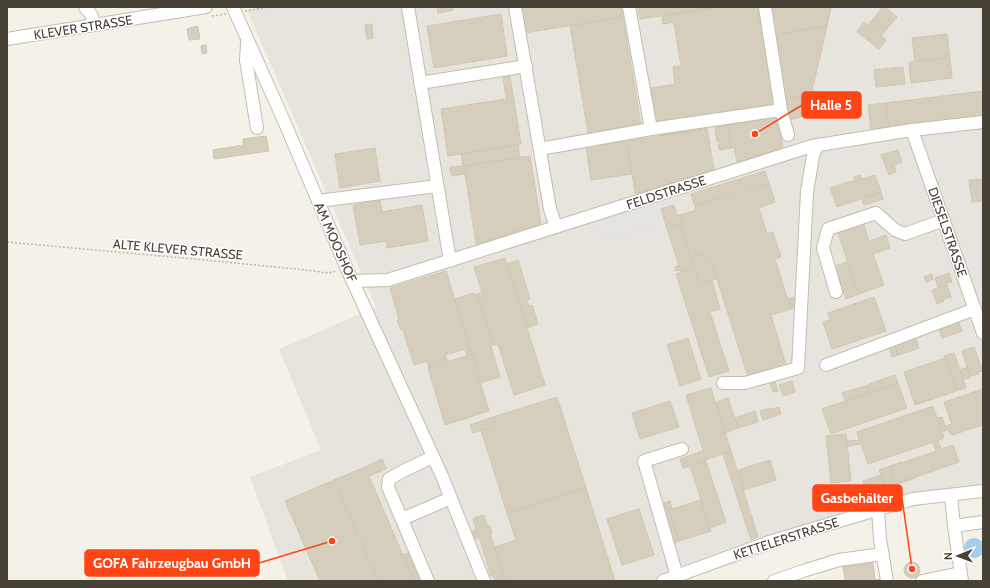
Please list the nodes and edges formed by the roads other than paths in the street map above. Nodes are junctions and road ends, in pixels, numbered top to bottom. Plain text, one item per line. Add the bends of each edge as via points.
1 (85, 7) edge
2 (206, 7) edge
3 (408, 7) edge
4 (516, 7) edge
5 (629, 7) edge
6 (765, 7) edge
7 (234, 10) edge
8 (94, 25) junction
9 (7, 39) edge
10 (247, 39) junction
11 (526, 66) junction
12 (420, 83) junction
13 (781, 110) junction
14 (983, 122) edge
15 (257, 128) dead end
16 (651, 129) junction
17 (912, 130) junction
18 (788, 135) dead end
19 (817, 145) junction
20 (540, 149) junction
21 (437, 186) junction
22 (318, 201) junction
23 (944, 220) junction
24 (556, 227) junction
25 (450, 261) junction
26 (353, 281) junction
27 (836, 292) dead end
28 (975, 309) junction
29 (983, 333) edge
30 (826, 365) dead end
31 (722, 383) dead end
32 (682, 449) dead end
33 (433, 457) junction
34 (983, 491) edge
35 (951, 495) junction
36 (451, 498) junction
37 (878, 510) junction
38 (402, 519) junction
39 (983, 522) edge
40 (954, 526) junction
41 (882, 554) junction
42 (806, 575) edge
43 (677, 576) junction
44 (961, 577) edge
45 (428, 581) edge
46 (484, 581) edge
47 (663, 581) edge
48 (774, 581) edge
49 (887, 581) edge
50 (922, 581) edge

1 - 8 street via 92,16
2 - 8 street, KLEVER STRASSE
3 - 12 street
4 - 11 street
5 - 16 street
6 - 13 street
7 - 10 street, AM MOOSHOF
8 - 9 street, KLEVER STRASSE
10 - 15 street via 246,60
10 - 22 street, AM MOOSHOF
11 - 12 street
11 - 20 street
12 - 21 street
13 - 16 street
13 - 18 street
14 - 17 street, FELDSTRASSE
16 - 20 street
17 - 19 street, FELDSTRASSE
17 - 23 street, DIESELSTRASSE
19 - 24 street, FELDSTRASSE
19 - 31 street via 807,192 798,368 745,383
20 - 24 street via 550,210
21 - 22 street
21 - 25 street
22 - 26 street, AM MOOSHOF
23 - 27 street via 905,234 895,230 876,213 828,229 822,248
23 - 28 street, DIESELSTRASSE
24 - 25 street, FELDSTRASSE
25 - 26 street, FELDSTRASSE via 388,280
26 - 33 street, AM MOOSHOF
28 - 29 street, DIESELSTRASSE
28 - 30 street
32 - 43 street via 644,461
33 - 36 street, AM MOOSHOF
33 - 38 street via 390,479 388,487
34 - 35 street, KETTELERSTRASSE
35 - 37 street, KETTELERSTRASSE via 913,499
35 - 40 street
36 - 38 street
36 - 46 street, AM MOOSHOF
37 - 41 street
37 - 43 street, KETTELERSTRASSE via 769,542
38 - 45 street
39 - 40 street
40 - 44 street
41 - 42 street via 839,560
41 - 49 street
42 - 48 street
43 - 47 street, KETTELERSTRASSE
44 - 50 street

